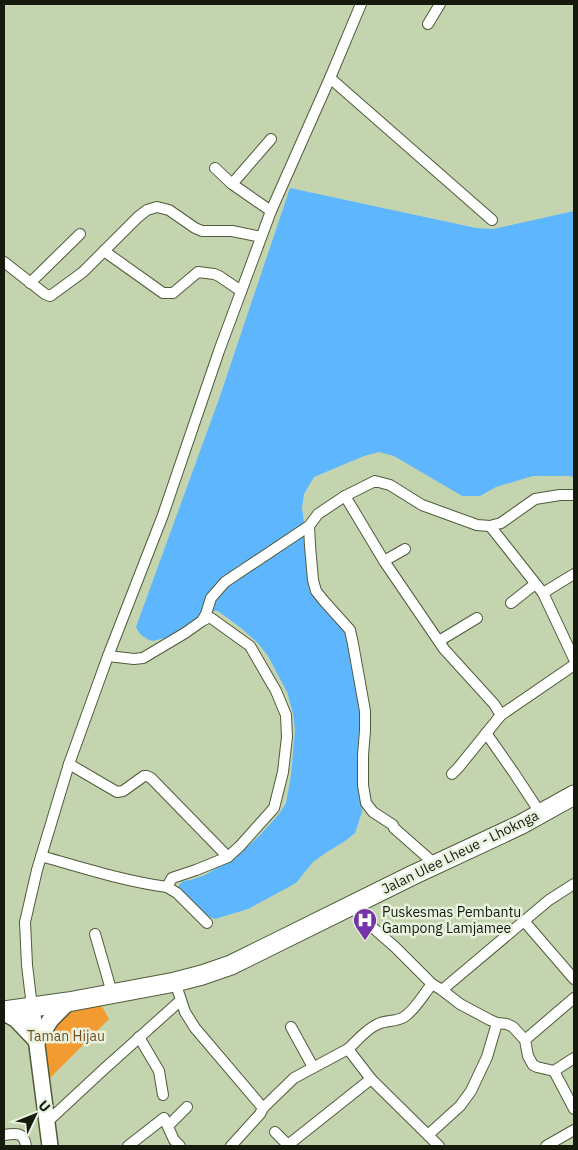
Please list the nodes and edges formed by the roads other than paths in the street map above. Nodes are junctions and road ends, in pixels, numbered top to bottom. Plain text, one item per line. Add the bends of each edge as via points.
1 (361, 4) edge
2 (440, 4) edge
3 (428, 24) dead end
4 (330, 78) junction
5 (271, 139) dead end
6 (215, 168) dead end
7 (232, 184) junction
8 (270, 211) junction
9 (492, 220) dead end
10 (80, 234) dead end
11 (261, 237) junction
12 (104, 251) junction
13 (4, 262) edge
14 (30, 283) junction
15 (241, 291) junction
16 (345, 496) junction
17 (574, 496) edge
18 (308, 526) junction
19 (490, 526) junction
20 (405, 549) dead end
21 (384, 561) junction
22 (574, 574) edge
23 (535, 584) junction
24 (543, 593) junction
25 (511, 603) dead end
26 (477, 618) dead end
27 (203, 619) junction
28 (439, 641) junction
29 (108, 656) junction
30 (574, 659) edge
31 (574, 665) edge
32 (501, 715) junction
33 (486, 733) junction
34 (69, 764) junction
35 (452, 774) dead end
36 (574, 795) edge
37 (541, 814) junction
38 (41, 856) junction
39 (228, 857) junction
40 (436, 865) junction
41 (574, 884) edge
42 (167, 887) junction
43 (350, 906) junction
44 (524, 921) junction
45 (207, 922) dead end
46 (94, 934) dead end
47 (574, 979) edge
48 (176, 982) junction
49 (432, 984) junction
50 (442, 990) junction
51 (112, 993) junction
52 (574, 998) edge
53 (181, 1000) junction
54 (68, 1002) junction
55 (32, 1007) junction
56 (4, 1011) edge
57 (496, 1023) junction
58 (291, 1027) dead end
59 (139, 1037) junction
60 (525, 1040) junction
61 (37, 1041) junction
62 (348, 1049) junction
63 (574, 1058) edge
64 (314, 1067) junction
65 (554, 1071) junction
66 (371, 1079) junction
67 (163, 1095) dead end
68 (187, 1107) dead end
69 (263, 1108) junction
70 (574, 1109) edge
71 (47, 1122) junction
72 (168, 1126) junction
73 (574, 1130) edge
74 (275, 1132) dead end
75 (4, 1135) edge
76 (428, 1135) junction
77 (176, 1145) edge
78 (26, 1146) edge
79 (50, 1146) edge
80 (128, 1146) edge
81 (231, 1146) edge
82 (439, 1146) edge
83 (546, 1146) edge

1 - 4 street
2 - 3 street
4 - 8 street
4 - 9 street
5 - 7 street
6 - 7 street
7 - 8 street
8 - 11 street
10 - 14 street
11 - 12 street via 202,231 169,210 157,207 138,217
11 - 15 street
12 - 14 street via 83,272 50,296
12 - 15 street via 163,293 172,293 198,272 219,276
13 - 14 street
15 - 29 street
16 - 18 street via 318,514
16 - 19 street via 376,481 390,484 422,505 477,525
16 - 21 street
17 - 19 street via 560,494 535,499 501,523
18 - 27 street via 225,582 211,598
18 - 40 street via 316,591 350,630 353,644 365,711 363,785 366,803
19 - 23 street
20 - 21 street
21 - 28 street
22 - 24 street
23 - 24 street
23 - 25 street
24 - 30 street
26 - 28 street
27 - 29 street via 143,658
27 - 39 street via 214,620 250,646 286,715 283,772 274,808
28 - 32 street
29 - 34 street
31 - 32 street
32 - 33 street
33 - 35 street
33 - 37 street
34 - 38 street
34 - 39 street via 117,792 147,776
36 - 37 highway, Jalan Ulee Lheue - Lhoknga
37 - 40 highway, Jalan Ulee Lheue - Lhoknga
38 - 42 street via 107,875
38 - 55 street via 25,922
39 - 42 street via 172,878
40 - 43 highway, Jalan Ulee Lheue - Lhoknga
41 - 44 street
42 - 45 street
43 - 48 highway, Jalan Ulee Lheue - Lhoknga via 232,965
43 - 49 street
44 - 47 street
44 - 50 street
46 - 51 street
48 - 51 highway, Jalan Ulee Lheue - Lhoknga
48 - 53 street
49 - 50 street
49 - 62 street via 405,1016 372,1028
50 - 57 street via 460,1004
51 - 54 highway, Jalan Ulee Lheue - Lhoknga
52 - 60 street
53 - 59 street
53 - 69 street via 196,1028
54 - 55 highway, Jalan Ulee Lheue - Lhoknga
54 - 61 main road via 51,1019
55 - 56 highway, Jalan Ulee Lheue - Lhoknga
55 - 61 main road
56 - 61 main road
57 - 60 street via 513,1027
57 - 76 street via 488,1057 471,1091 460,1106
58 - 64 street
59 - 67 street via 159,1071
59 - 71 street
60 - 65 street via 533,1065
61 - 71 main road
62 - 64 street
62 - 66 street
63 - 65 street
64 - 69 street via 294,1078
65 - 70 street
66 - 74 street via 288,1145
66 - 76 street
68 - 72 street
69 - 81 street
71 - 79 main road
72 - 77 street
72 - 80 street via 164,1118
73 - 83 street
75 - 78 street via 21,1135
76 - 82 street

